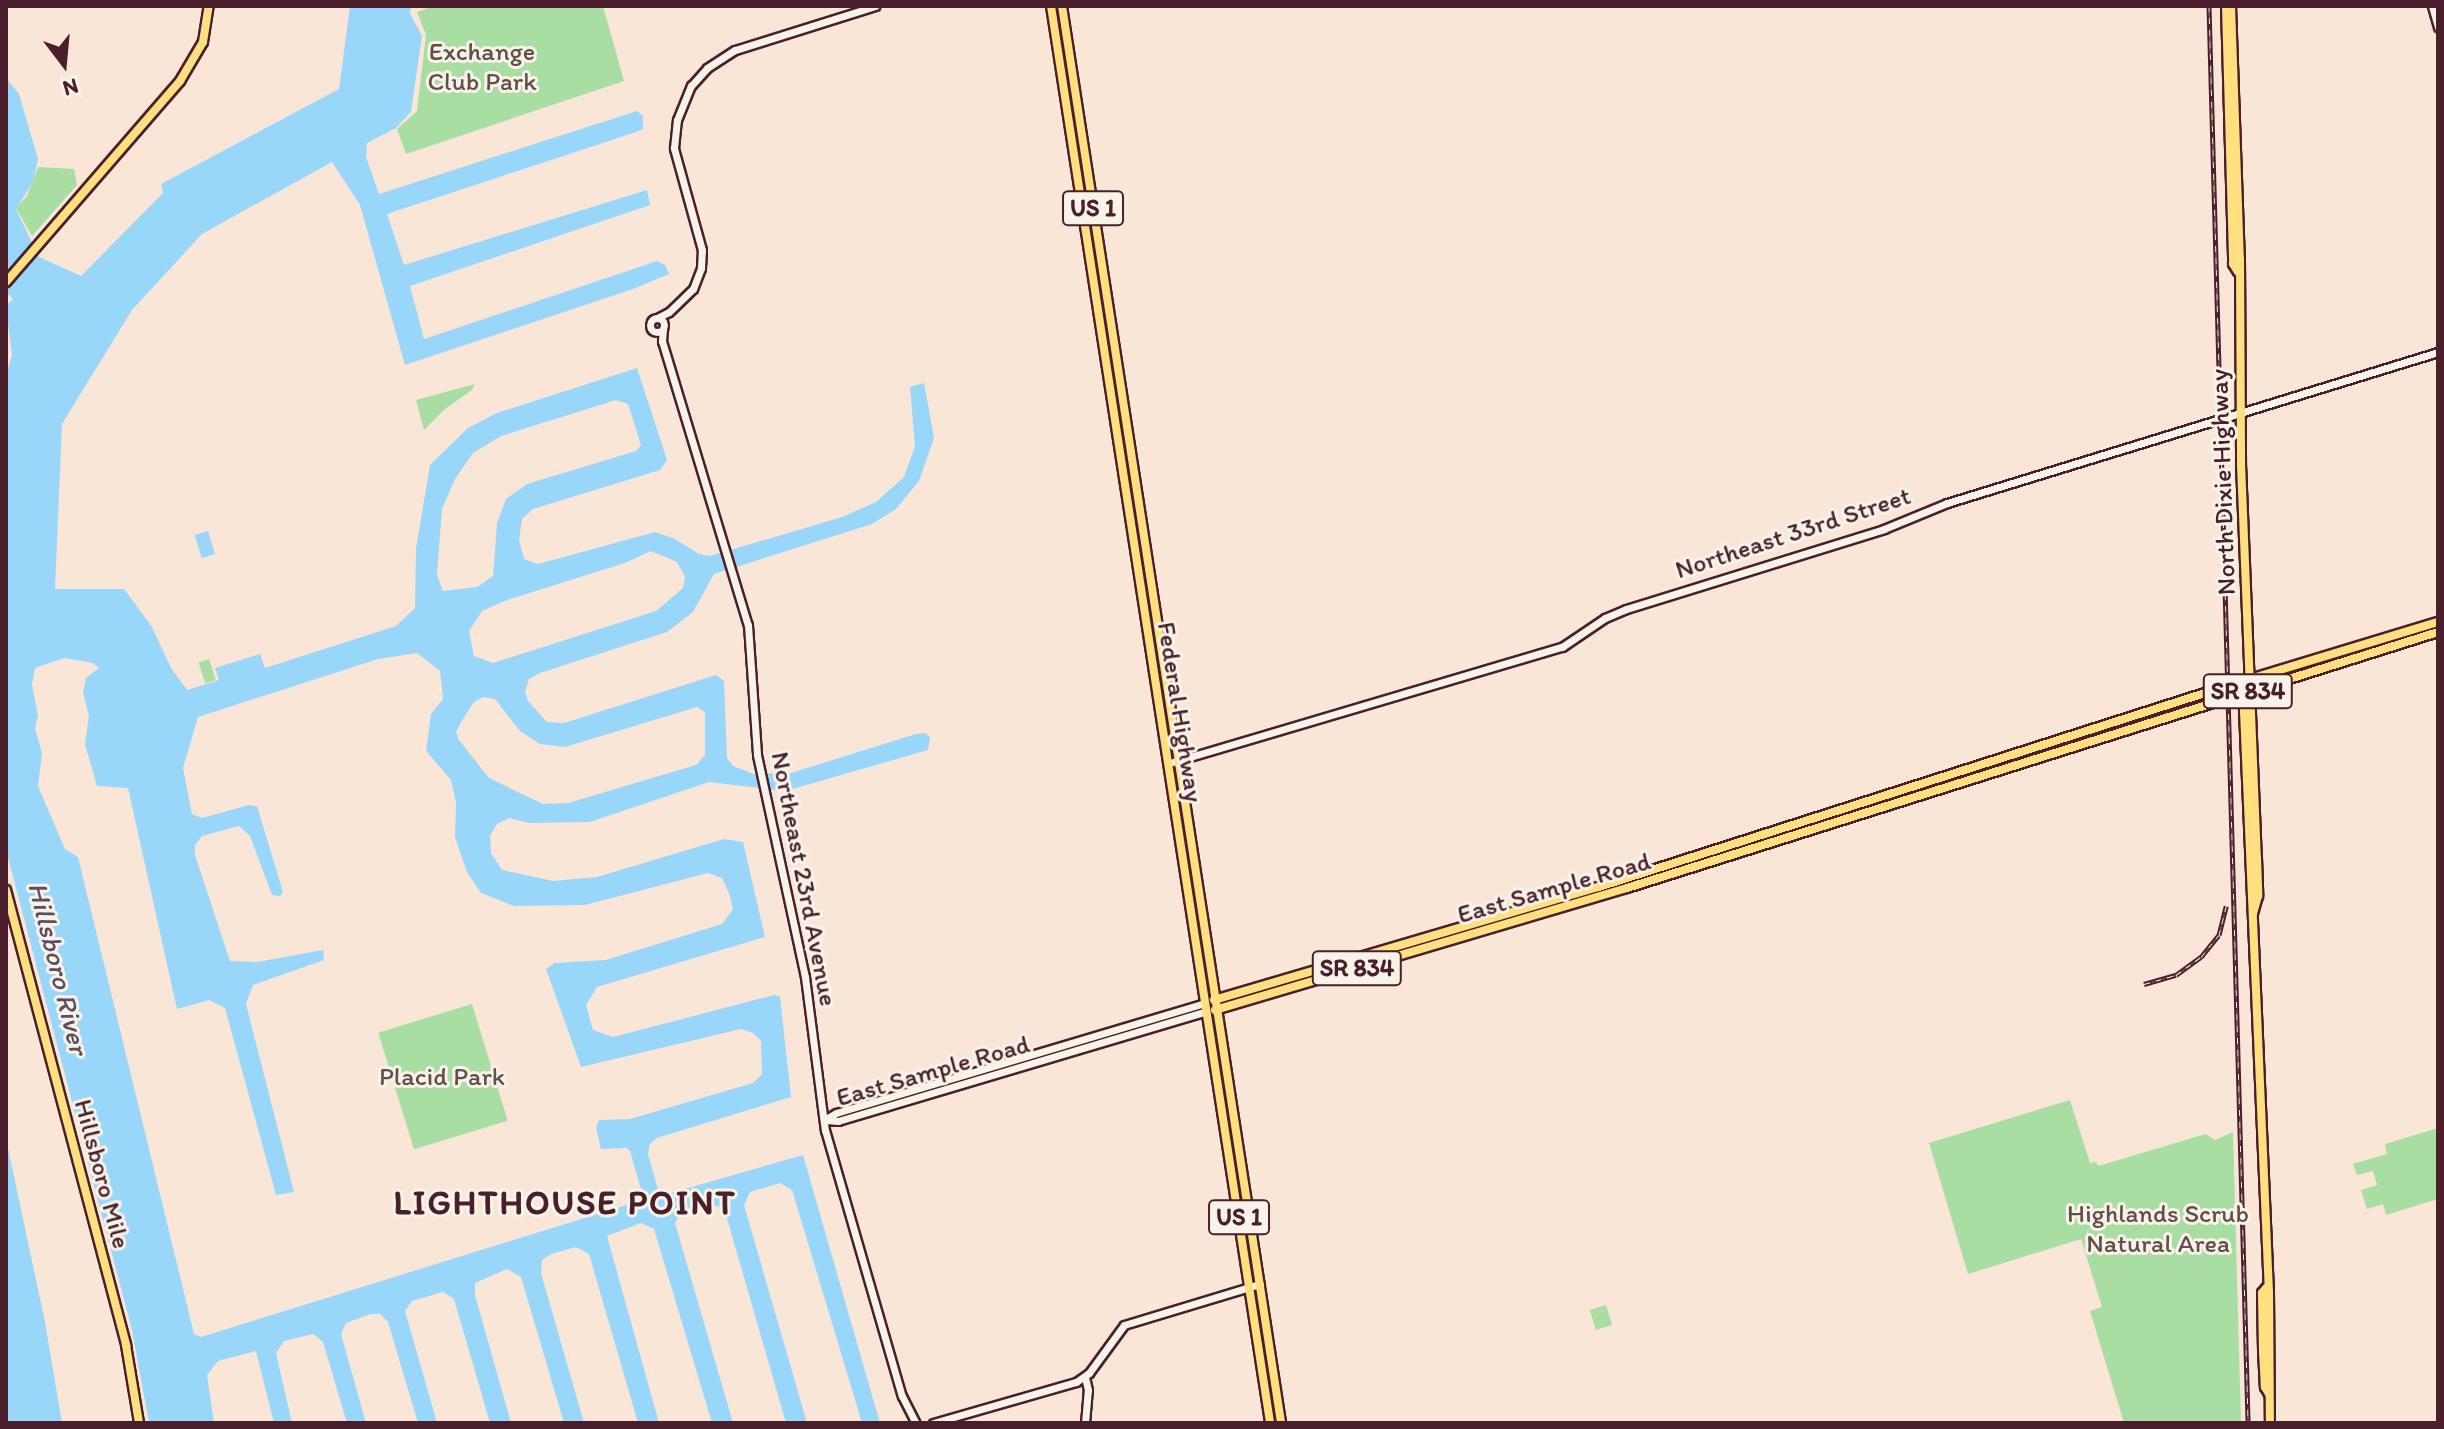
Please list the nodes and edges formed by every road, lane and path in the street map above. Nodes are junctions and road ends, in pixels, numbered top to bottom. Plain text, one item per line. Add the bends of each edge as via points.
1 (209, 6) edge
2 (875, 6) edge
3 (1051, 6) edge
4 (1062, 6) edge
5 (2228, 6) edge
6 (2432, 6) edge
7 (2438, 27) edge
8 (1056, 37) junction
9 (1069, 52) junction
10 (1059, 62) junction
11 (1074, 82) junction
12 (1083, 213) junction
13 (1097, 229) junction
14 (1086, 232) junction
15 (1099, 244) junction
16 (6, 282) edge
17 (1095, 295) junction
18 (669, 312) junction
19 (1110, 313) junction
20 (657, 318) junction
21 (660, 328) junction
22 (2438, 352) edge
23 (2241, 413) junction
24 (1130, 517) junction
25 (1145, 541) junction
26 (1134, 546) junction
27 (1149, 568) junction
28 (2437, 629) edge
29 (2249, 679) junction
30 (2249, 690) junction
31 (2119, 721) junction
32 (2110, 734) junction
33 (1179, 761) junction
34 (1167, 763) junction
35 (1972, 768) junction
36 (1967, 781) junction
37 (1183, 863) junction
38 (1199, 884) junction
39 (6, 890) edge
40 (1217, 1004) junction
41 (1206, 1007) junction
42 (1223, 1117) junction
43 (824, 1120) junction
44 (1236, 1130) junction
45 (1226, 1136) junction
46 (1240, 1154) junction
47 (1260, 1284) junction
48 (1249, 1287) junction
49 (1085, 1377) junction
50 (139, 1423) edge
51 (916, 1423) edge
52 (933, 1423) edge
53 (1085, 1423) edge
54 (1270, 1423) edge
55 (1281, 1423) edge
56 (2270, 1423) edge

1 - 16 main road via 193,62
2 - 18 street via 735,50 697,78 677,120 674,148 702,250 696,284
3 - 8 main road, Federal Highway / US 1
4 - 9 main road, Federal Highway / US 1
5 - 23 main road, North Dixie Highway
6 - 7 street
8 - 9 main road
8 - 10 main road, Federal Highway / US 1
9 - 11 main road, Federal Highway / US 1
10 - 11 main road
10 - 12 main road, Federal Highway / US 1
11 - 13 main road, Federal Highway / US 1
12 - 13 main road
12 - 14 main road, Federal Highway / US 1
13 - 15 main road, Federal Highway / US 1
14 - 15 main road
14 - 17 main road, Federal Highway / US 1
15 - 19 main road, Federal Highway / US 1
17 - 19 main road
17 - 24 main road, Federal Highway / US 1
18 - 20 street
18 - 21 street
19 - 25 main road, Federal Highway / US 1
20 - 21 street, Northeast 23rd Avenue
20 - 21 street via 649,324
21 - 43 street, Northeast 23rd Avenue via 750,635 760,773 805,977
22 - 23 street, Northeast 33rd Street
23 - 29 main road, North Dixie Highway
23 - 33 street, Northeast 33rd Street via 1626,609 1546,652
24 - 25 main road
24 - 26 main road, Federal Highway / US 1
25 - 27 main road, Federal Highway / US 1
26 - 27 main road
26 - 34 main road, Federal Highway / US 1
27 - 33 main road, Federal Highway / US 1
28 - 29 main road, East Sample Road / SR 834
28 - 30 main road, East Sample Road / SR 834
29 - 30 main road, North Dixie Highway
29 - 31 main road, East Sample Road / SR 834
30 - 32 main road, East Sample Road / SR 834
30 - 56 main road, North Dixie Highway
31 - 32 main road
31 - 35 main road, East Sample Road / SR 834
32 - 36 main road, East Sample Road / SR 834
33 - 34 street, Northeast 33rd Street
33 - 38 main road, Federal Highway / US 1
34 - 37 main road, Federal Highway / US 1
35 - 36 main road
35 - 40 main road, East Sample Road / SR 834
36 - 40 main road, East Sample Road / SR 834 via 1615,892
37 - 38 main road
37 - 41 main road, Federal Highway / US 1
38 - 40 main road, Federal Highway / US 1
39 - 50 main road, Hillsboro Mile via 124,1338
40 - 41 main road, East Sample Road / SR 834
40 - 44 main road, Federal Highway / US 1
41 - 42 main road, Federal Highway / US 1
41 - 43 street, East Sample Road
42 - 44 main road
42 - 45 main road, Federal Highway / US 1
43 - 51 street, Northeast 23rd Avenue via 902,1396
44 - 46 main road, Federal Highway / US 1
45 - 46 main road
45 - 48 main road, Federal Highway / US 1
46 - 47 main road, Federal Highway / US 1
47 - 48 street
47 - 55 main road, Federal Highway / US 1
48 - 49 street via 1124,1325
48 - 54 main road, Federal Highway / US 1
49 - 52 street
49 - 53 street

